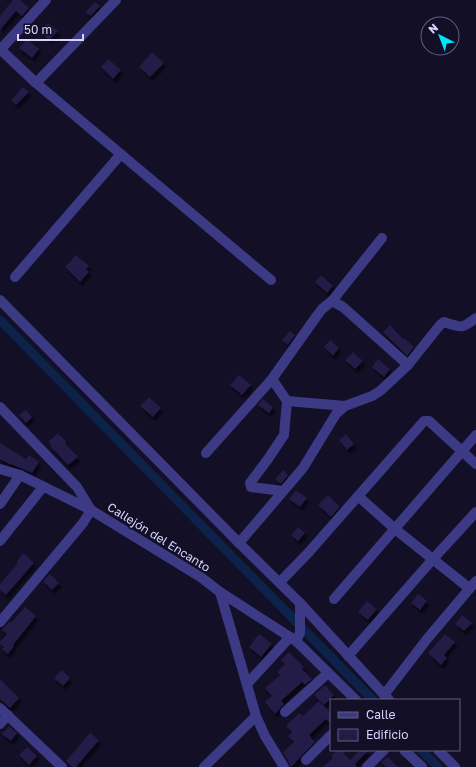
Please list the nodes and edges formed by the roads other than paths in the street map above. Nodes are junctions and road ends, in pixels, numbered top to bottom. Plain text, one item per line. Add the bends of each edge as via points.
1 (46, 0) edge
2 (116, 0) edge
3 (0, 50) edge
4 (36, 83) junction
5 (120, 154) junction
6 (382, 238) dead end
7 (15, 277) dead end
8 (271, 280) dead end
9 (0, 300) edge
10 (332, 301) junction
11 (476, 318) edge
12 (408, 365) junction
13 (272, 379) junction
14 (287, 401) junction
15 (345, 406) junction
16 (0, 407) edge
17 (476, 435) edge
18 (461, 451) junction
19 (206, 453) dead end
20 (476, 464) edge
21 (0, 469) edge
22 (20, 475) junction
23 (43, 486) junction
24 (283, 491) junction
25 (358, 496) junction
26 (0, 504) edge
27 (91, 510) junction
28 (476, 512) edge
29 (395, 529) junction
30 (0, 541) edge
31 (239, 543) junction
32 (433, 559) junction
33 (280, 582) junction
34 (473, 584) edge
35 (220, 592) junction
36 (334, 599) dead end
37 (300, 607) junction
38 (0, 622) edge
39 (295, 637) junction
40 (348, 656) junction
41 (328, 673) junction
42 (247, 684) junction
43 (387, 697) edge
44 (355, 699) edge
45 (0, 708) edge
46 (285, 712) dead end
47 (8, 715) junction
48 (256, 716) junction
49 (0, 724) edge
50 (330, 737) edge
51 (383, 751) edge
52 (405, 751) edge
53 (439, 751) edge
54 (306, 760) dead end
55 (56, 765) edge
56 (204, 767) edge
57 (284, 767) edge
58 (367, 767) edge
59 (422, 767) edge
60 (455, 767) edge

1 - 3 street
2 - 4 street
3 - 4 street
4 - 5 street
5 - 7 street
5 - 8 street
6 - 10 street
9 - 31 street
10 - 12 street via 343,307
10 - 13 street via 322,309
11 - 12 street via 460,327 444,322
12 - 15 street via 380,391
13 - 14 street
13 - 19 street
14 - 15 street
14 - 24 street via 284,435 250,483 251,488
15 - 24 street via 336,414 303,468
16 - 27 street via 77,487
17 - 18 street
18 - 20 street
18 - 25 street via 428,421 424,421
18 - 29 street
21 - 22 street, Callejón del Encanto
22 - 23 street, Callejón del Encanto
22 - 26 street
23 - 27 street, Callejón del Encanto
23 - 30 street
24 - 31 street
25 - 29 street
25 - 33 street
27 - 35 street, Callejón del Encanto via 202,578
27 - 38 street
28 - 32 street
29 - 32 street
29 - 36 street
31 - 33 street
32 - 34 street
32 - 40 street
33 - 37 street
34 - 43 street via 427,640
35 - 39 street, Callejón del Encanto
35 - 42 street
37 - 39 street
37 - 40 street
39 - 41 street, Callejón del Encanto
39 - 42 street
40 - 43 street
41 - 44 street, Callejón del Encanto
41 - 46 street
42 - 48 street
45 - 47 street
47 - 49 street
47 - 55 street
48 - 56 street
48 - 57 street
50 - 54 street
51 - 58 street
52 - 59 street
53 - 60 street

